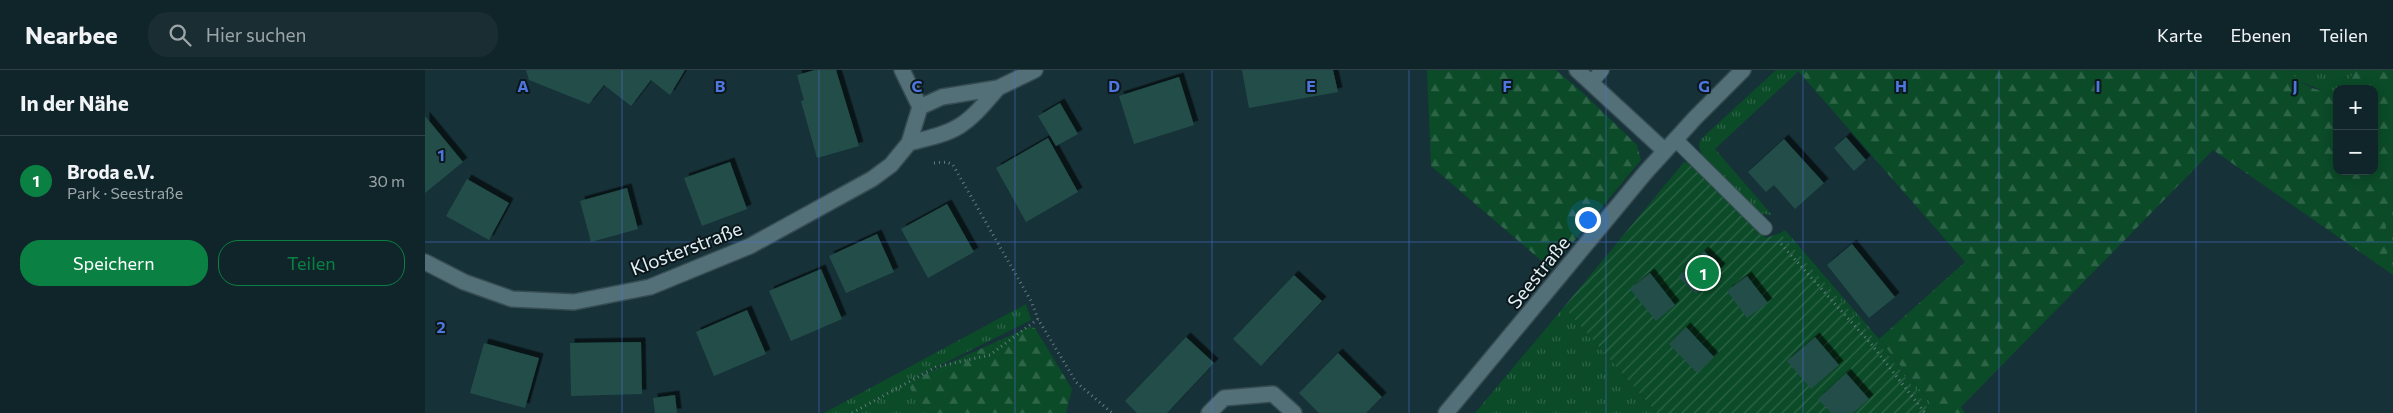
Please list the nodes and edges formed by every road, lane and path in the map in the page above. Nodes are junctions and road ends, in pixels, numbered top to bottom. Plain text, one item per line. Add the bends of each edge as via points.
1 (902, 70) edge
2 (1035, 70) edge
3 (1577, 70) edge
4 (1602, 70) edge
5 (1743, 70) edge
6 (1592, 82) junction
7 (998, 88) junction
8 (920, 107) junction
9 (909, 143) junction
10 (1670, 145) junction
11 (1765, 228) joint
12 (425, 262) edge
13 (1038, 319) junction
14 (852, 413) edge
15 (1112, 413) edge
16 (1209, 413) edge
17 (1294, 413) edge
18 (1446, 413) edge
19 (1925, 413) edge

1 - 8 street
2 - 7 street
3 - 6 street
4 - 6 lane
5 - 10 street, Seestraße
6 - 10 street
7 - 8 street via 942,97
7 - 9 street via 958,129
8 - 9 street, Klosterstraße
9 - 12 street, Klosterstraße via 891,165 863,184 750,246 650,287 574,302 512,299 464,282
9 - 13 path via 927,162 953,164 1031,301
10 - 11 lane
10 - 18 street, Seestraße
11 - 19 path via 1872,345
13 - 14 path via 990,356 936,367
13 - 15 path via 1076,382
16 - 17 street via 1224,398 1273,394

